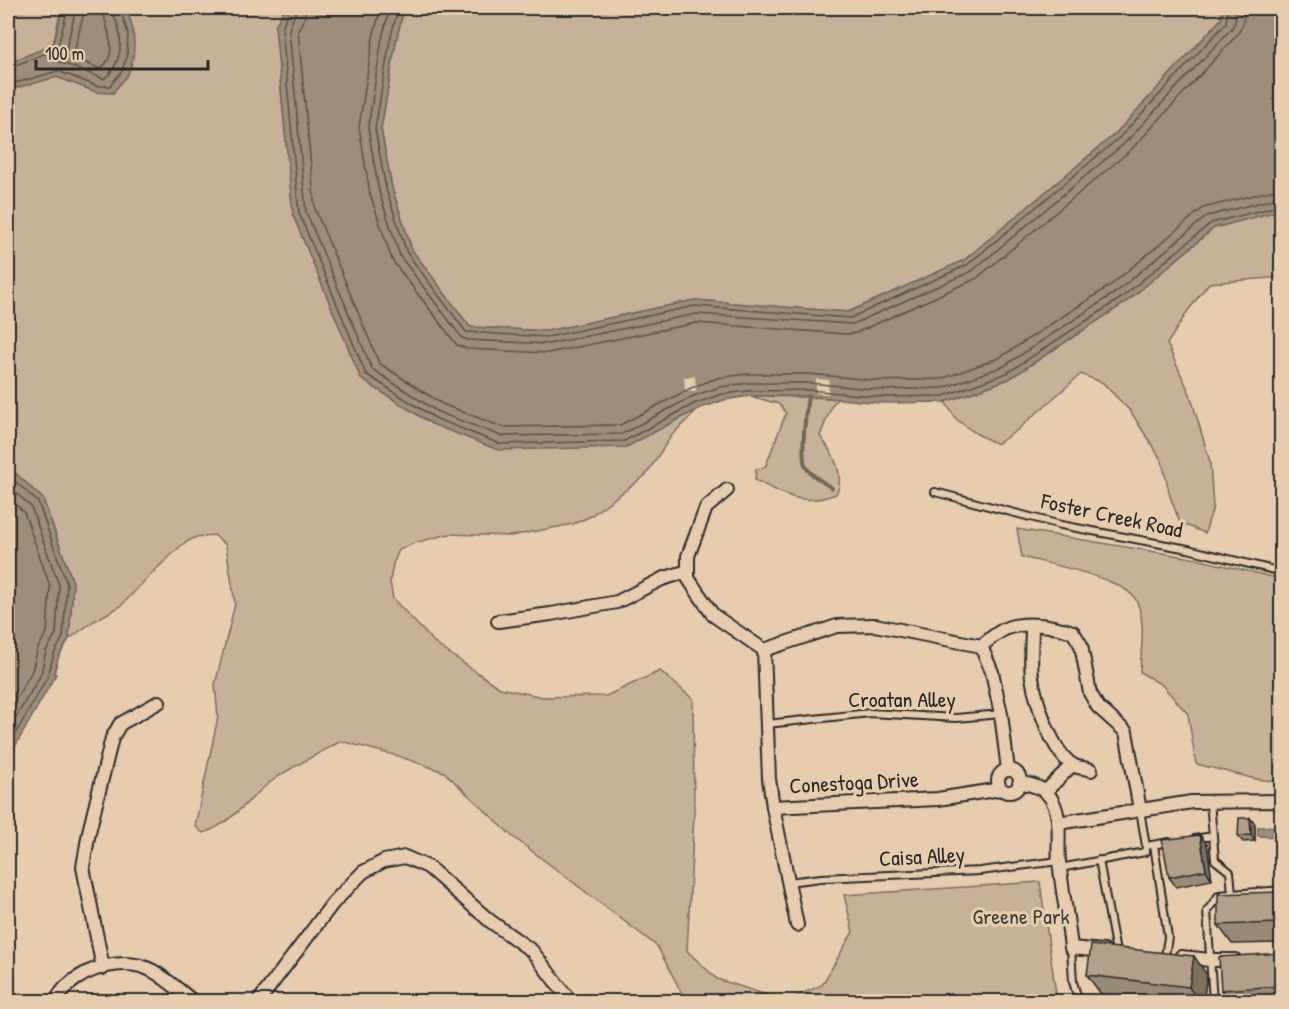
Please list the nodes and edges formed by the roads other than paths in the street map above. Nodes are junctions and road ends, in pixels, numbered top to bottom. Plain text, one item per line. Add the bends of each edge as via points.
1 (727, 490) dead end
2 (935, 492) dead end
3 (688, 571) junction
4 (1281, 572) edge
5 (498, 621) dead end
6 (1032, 625) junction
7 (981, 646) junction
8 (764, 650) junction
9 (159, 702) dead end
10 (1001, 714) junction
11 (766, 724) junction
12 (1072, 765) junction
13 (1008, 770) junction
14 (1091, 770) dead end
15 (1019, 783) junction
16 (1001, 789) junction
17 (1045, 792) junction
18 (1281, 801) edge
19 (1210, 802) junction
20 (773, 807) junction
21 (1140, 810) junction
22 (1058, 823) junction
23 (1213, 836) junction
24 (1189, 839) edge
25 (1177, 841) edge
26 (1150, 845) junction
27 (1099, 860) junction
28 (1060, 864) junction
29 (787, 882) junction
30 (1281, 890) edge
31 (1232, 893) junction
32 (797, 924) dead end
33 (1071, 948) junction
34 (1121, 952) joint
35 (1160, 955) joint
36 (1210, 960) junction
37 (1251, 960) edge
38 (104, 968) junction
39 (55, 1002) edge
40 (194, 1002) edge
41 (258, 1002) edge
42 (571, 1002) edge
43 (1079, 1002) edge
44 (1213, 1002) edge

1 - 3 street via 706,508 687,556
2 - 4 lane, Foster Creek Road via 1061,525 1188,549
3 - 5 street via 662,579 617,602
3 - 8 street via 688,578 713,615
6 - 7 street via 1007,627
6 - 12 street via 1035,695 1048,732
6 - 21 street via 1073,632 1081,645 1090,693 1098,707 1126,732
7 - 8 street via 875,625 837,626
7 - 10 street via 992,672
8 - 11 street, Conestoga Drive
9 - 38 street via 120,723 112,738 89,832 83,867
10 - 11 lane, Croatan Alley via 956,718 870,713
10 - 13 street
11 - 20 street, Conestoga Drive
12 - 14 street
12 - 17 street
13 - 15 street via 1017,774
13 - 16 street via 998,779
15 - 16 street via 1011,792
15 - 17 street via 1037,786
16 - 20 street, Conestoga Drive via 938,799
17 - 22 street via 1053,802
18 - 19 street
19 - 21 street
19 - 23 lane
20 - 29 street, Conestoga Drive
21 - 22 street
21 - 26 lane
22 - 28 street
23 - 24 lane
23 - 31 lane via 1215,860 1230,872
25 - 26 lane
26 - 27 lane, Caisa Alley via 1145,852
26 - 35 lane via 1168,937
27 - 28 lane, Caisa Alley
27 - 34 lane
28 - 29 lane, Caisa Alley
28 - 33 street
29 - 32 street, Conestoga Drive
30 - 31 lane
31 - 36 lane via 1219,895 1207,911
33 - 34 street
33 - 43 lane via 1073,982
35 - 36 street
36 - 37 street
36 - 44 lane
38 - 39 street via 73,982
38 - 40 street via 132,965 152,970
41 - 42 street via 333,903 363,873 384,861 405,857 428,867 490,921 532,951

